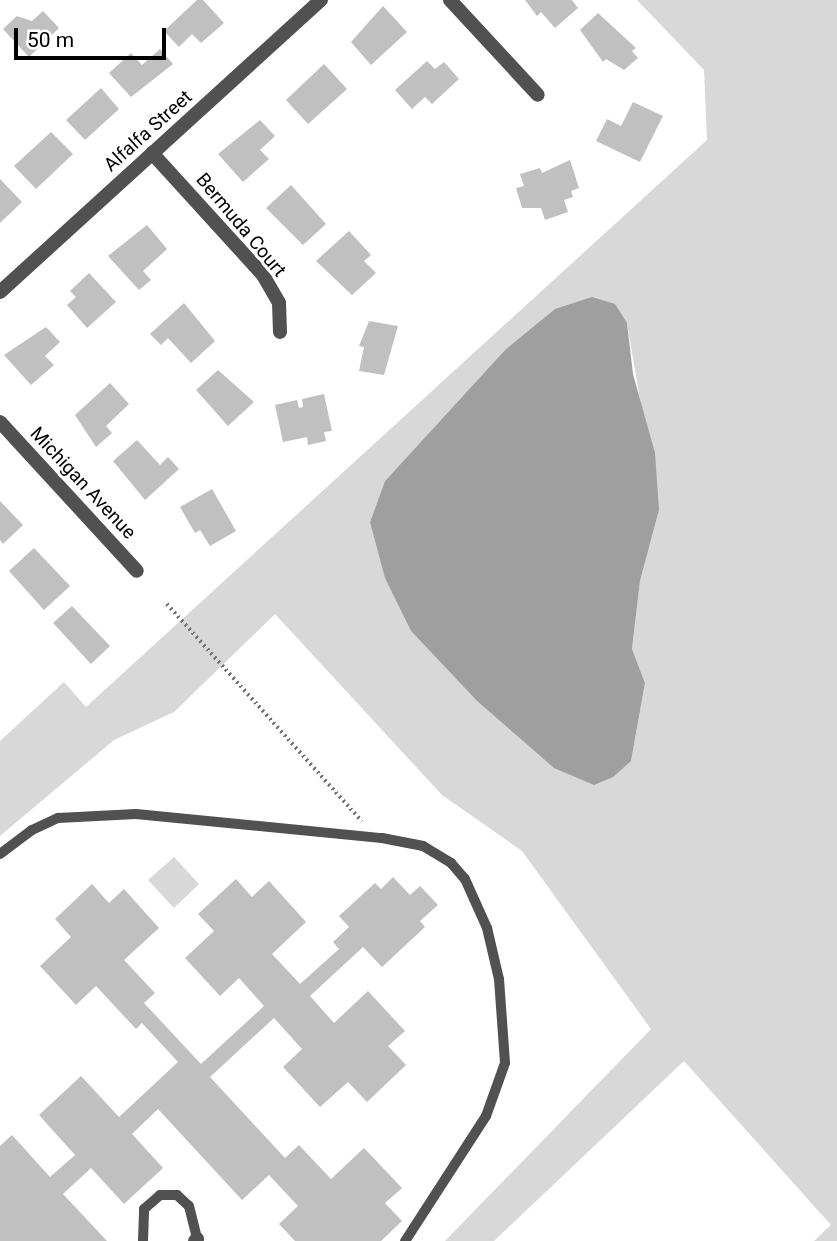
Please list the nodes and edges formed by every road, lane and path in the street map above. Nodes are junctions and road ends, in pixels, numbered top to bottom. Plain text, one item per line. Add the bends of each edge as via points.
1 (321, 0) edge
2 (450, 0) edge
3 (538, 96) dead end
4 (152, 153) junction
5 (0, 292) edge
6 (280, 332) dead end
7 (0, 422) edge
8 (137, 571) dead end
9 (167, 604) dead end
10 (377, 838) junction
11 (0, 854) edge
12 (196, 1240) edge
13 (143, 1241) edge
14 (405, 1241) edge

1 - 4 street, Alfalfa Street
2 - 3 street
4 - 5 street, Alfalfa Street
4 - 6 street, Bermuda Court via 263,275 279,303
7 - 8 street, Michigan Avenue
9 - 10 path
10 - 11 lane via 136,814 93,814 58,818
10 - 14 lane via 432,850 464,879 487,928 506,1035 505,1063 492,1104
12 - 13 lane via 189,1206 177,1195 160,1195 144,1209

